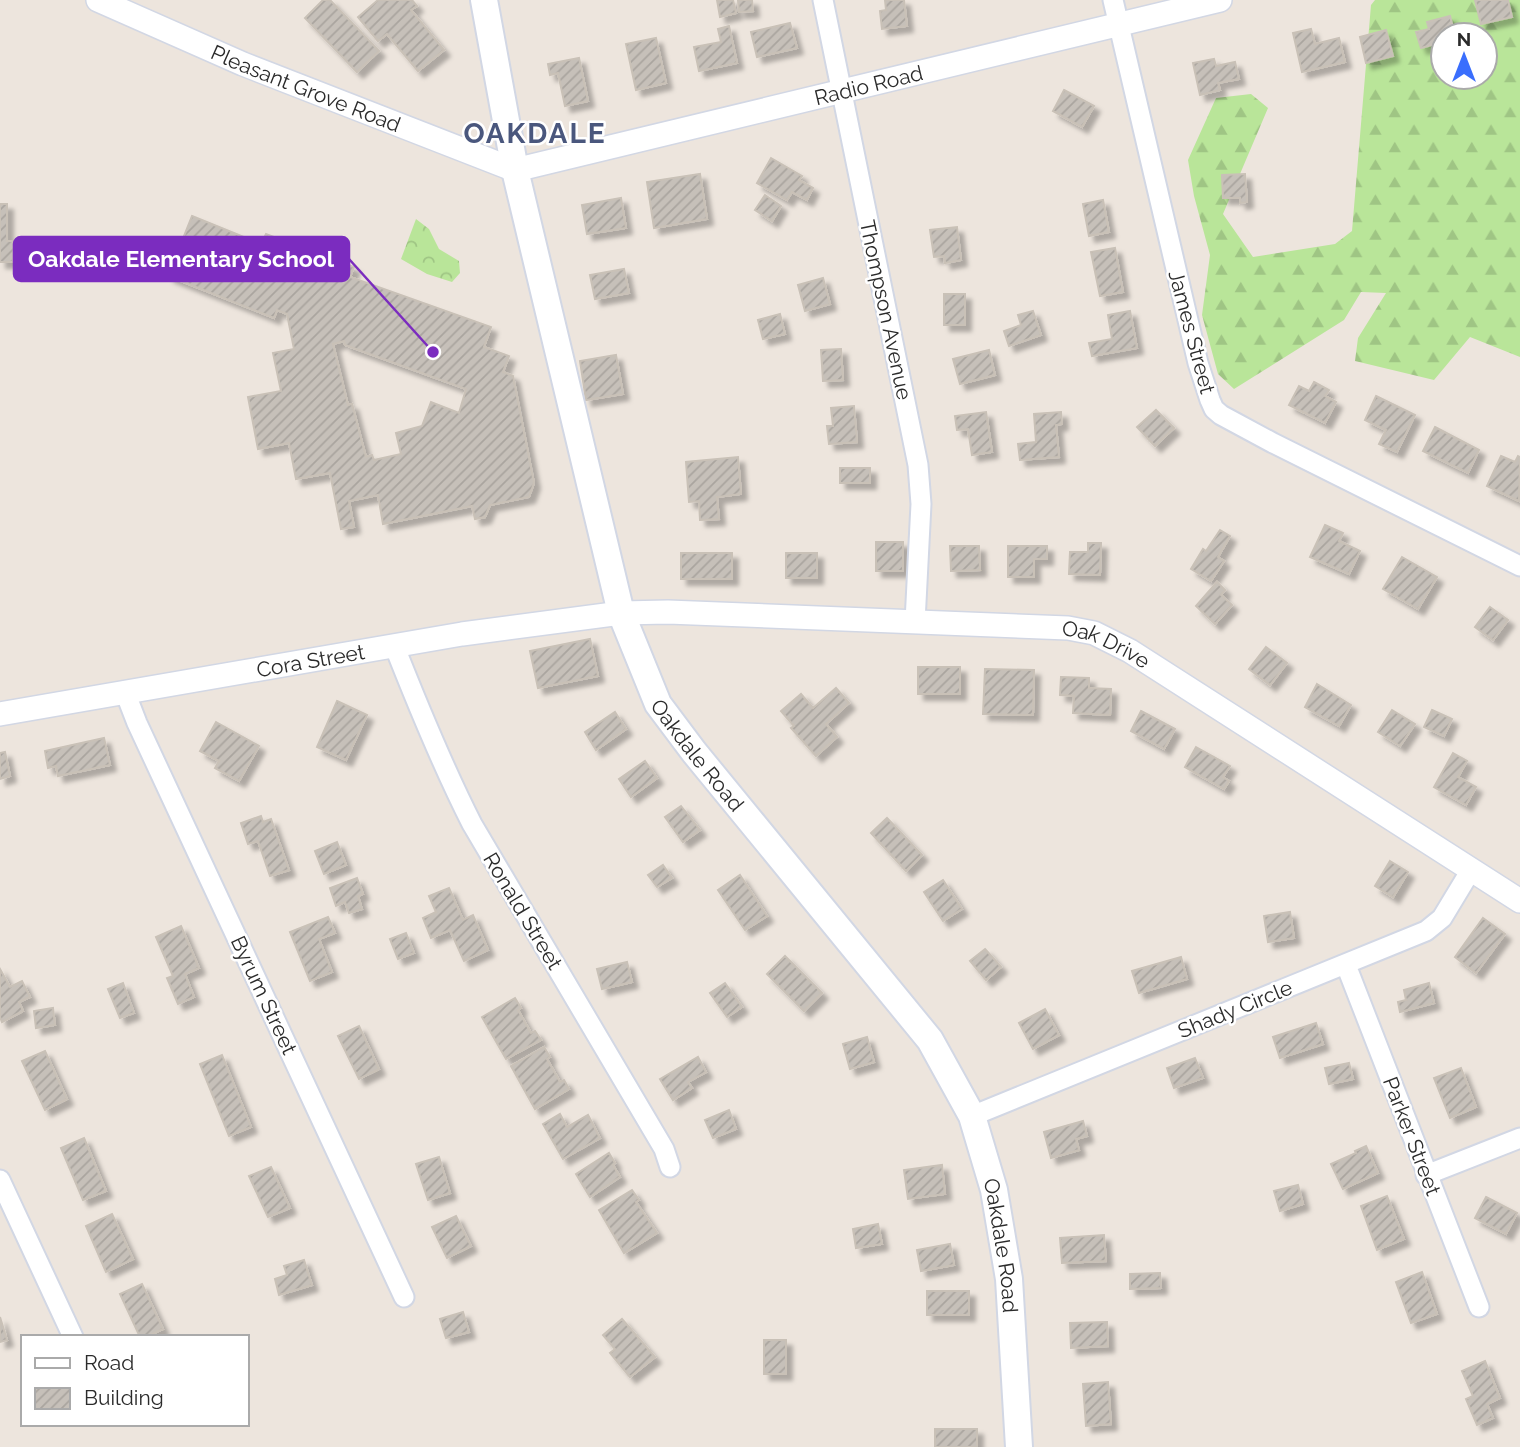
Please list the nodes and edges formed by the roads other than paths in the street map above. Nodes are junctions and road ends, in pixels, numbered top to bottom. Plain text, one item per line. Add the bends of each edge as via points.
1 (98, 0) edge
2 (484, 0) edge
3 (823, 0) edge
4 (1113, 0) edge
5 (1220, 0) edge
6 (1118, 25) junction
7 (841, 91) junction
8 (515, 170) junction
9 (1520, 566) edge
10 (621, 613) junction
11 (915, 622) junction
12 (394, 645) junction
13 (125, 692) junction
14 (0, 714) edge
15 (1471, 870) junction
16 (1520, 901) edge
17 (1346, 965) junction
18 (972, 1116) junction
19 (1520, 1138) edge
20 (670, 1167) dead end
21 (1426, 1175) junction
22 (0, 1180) edge
23 (404, 1297) dead end
24 (1479, 1307) dead end
25 (72, 1335) edge
26 (1019, 1447) edge

1 - 8 street, Pleasant Grove Road via 243,64
2 - 8 main road, Oakdale Road
3 - 7 street, Thompson Avenue
4 - 6 street, James Street
5 - 6 street, Radio Road
6 - 7 street, Radio Road
6 - 9 street, James Street via 1198,363 1214,409
7 - 8 street, Radio Road
7 - 11 street, Thompson Avenue via 918,465 921,504
8 - 10 main road, Oakdale Road
10 - 11 street, Oak Drive
10 - 12 street, Cora Street
10 - 18 main road, Oakdale Road via 658,704 930,1040
11 - 15 street, Oak Drive via 1068,628 1112,640
12 - 13 street, Cora Street
12 - 20 street, Ronald Street via 422,719 472,824 664,1149
13 - 14 street, Cora Street
13 - 23 street, Byrum Street
15 - 16 street, Oak Drive
15 - 17 street, Shady Circle via 1437,923
17 - 18 street, Shady Circle
17 - 21 street, Parker Street
18 - 26 main road, Oakdale Road via 993,1190 1009,1279
19 - 21 street
21 - 24 street, Parker Street
22 - 25 street

